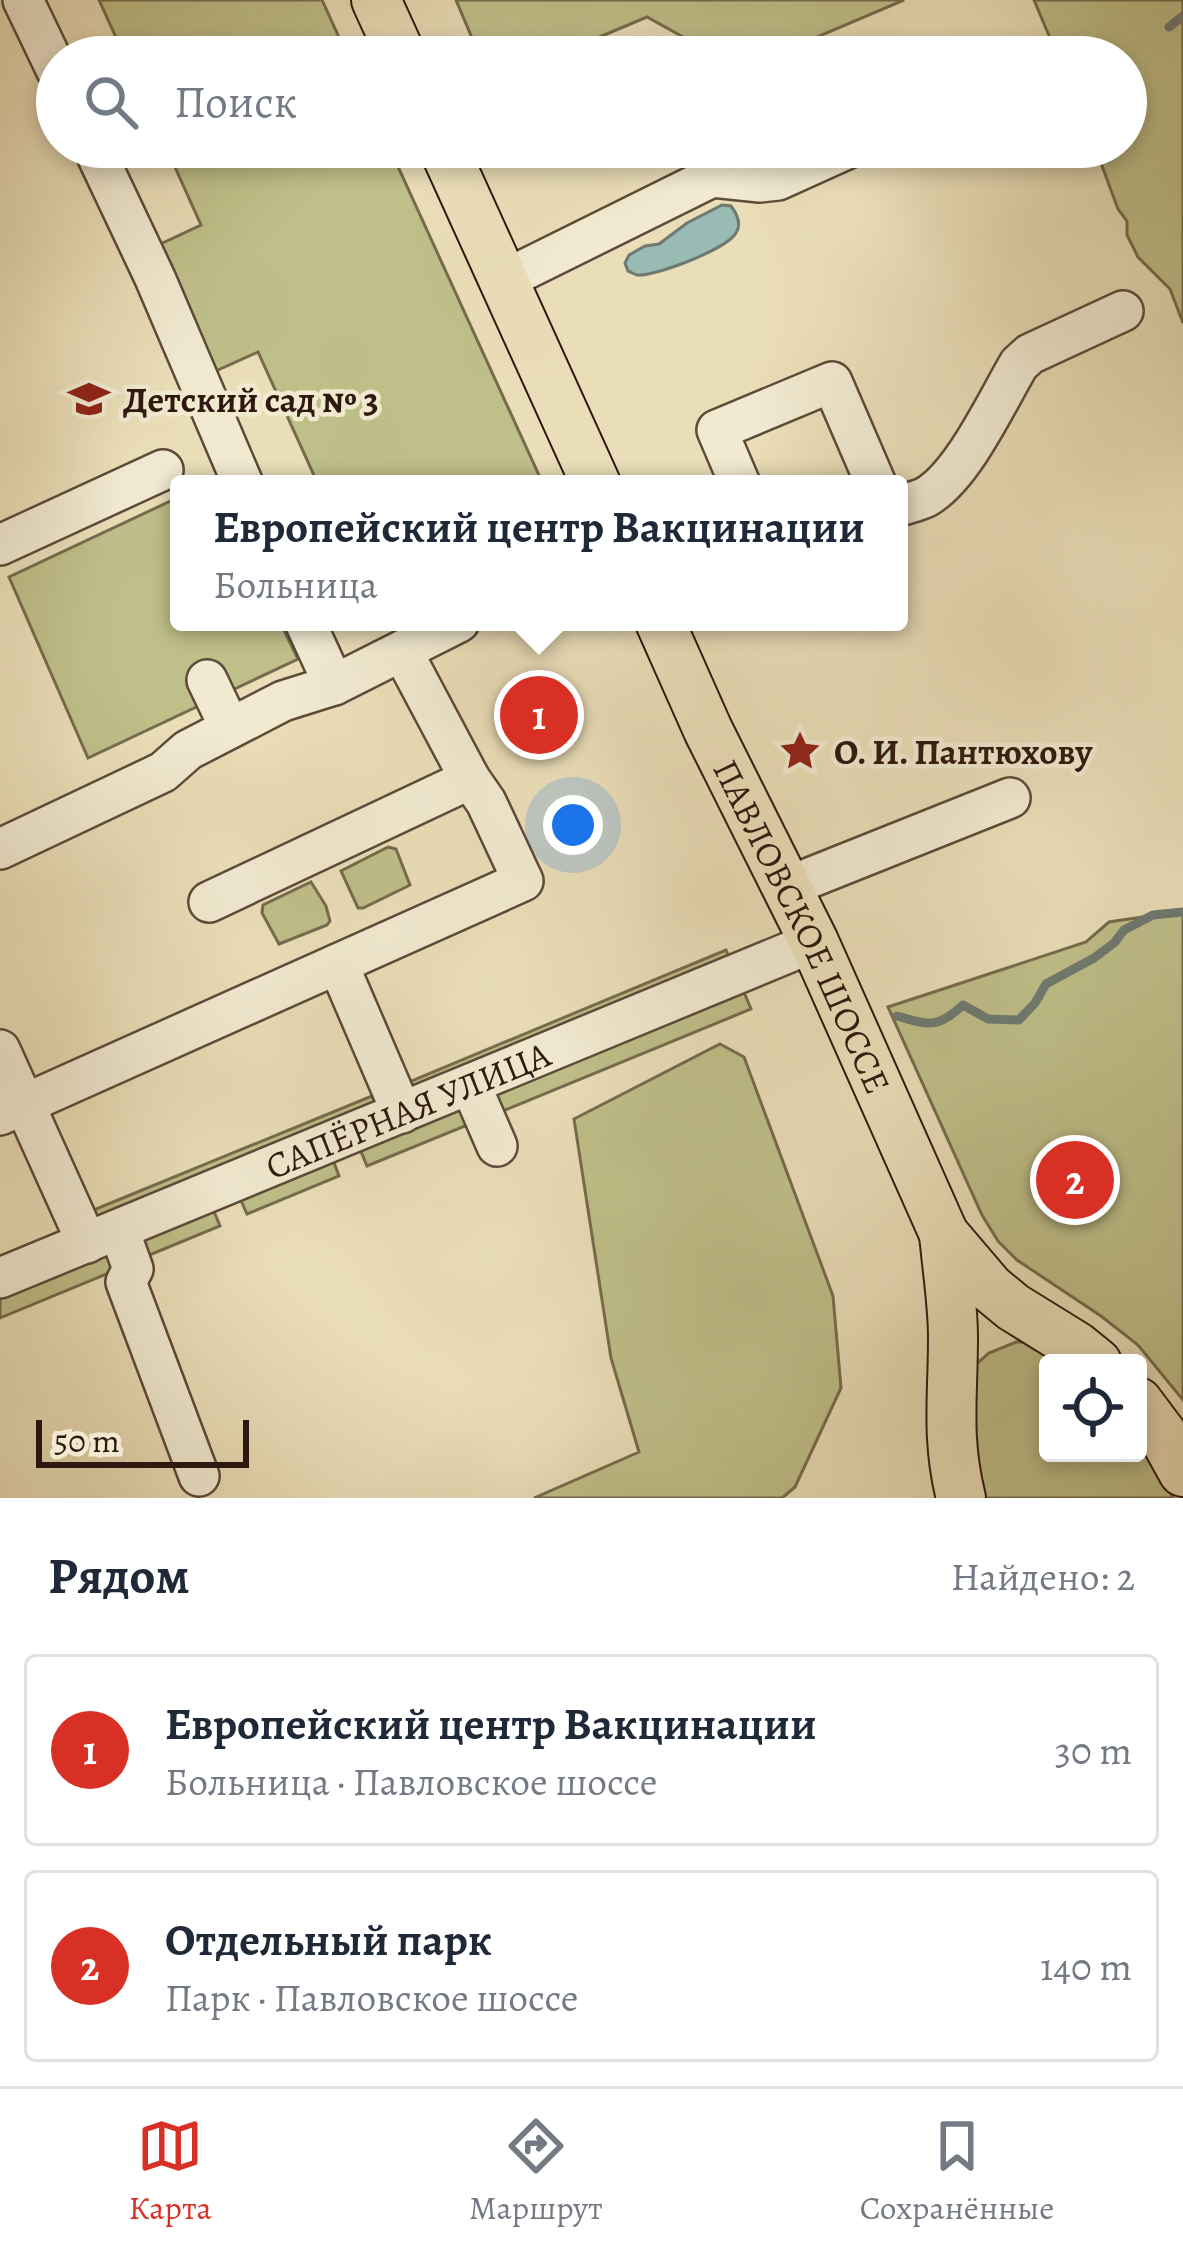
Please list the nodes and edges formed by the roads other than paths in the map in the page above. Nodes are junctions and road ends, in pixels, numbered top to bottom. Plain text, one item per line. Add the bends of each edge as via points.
1 (23, 0) edge
2 (376, 0) edge
3 (40, 36) edge
4 (392, 36) edge
5 (103, 168) edge
6 (453, 168) edge
7 (805, 168) edge
8 (504, 280) junction
9 (1123, 311) dead end
10 (163, 470) dead end
11 (239, 475) edge
12 (592, 475) edge
13 (736, 475) edge
14 (873, 475) edge
15 (908, 503) edge
16 (0, 545) edge
17 (308, 631) edge
18 (441, 631) edge
19 (663, 631) edge
20 (402, 651) junction
21 (207, 680) dead end
22 (334, 685) junction
23 (230, 728) junction
24 (470, 779) junction
25 (1010, 798) dead end
26 (0, 849) edge
27 (787, 887) junction
28 (209, 902) dead end
29 (814, 943) junction
30 (338, 964) junction
31 (0, 1050) edge
32 (471, 1086) junction
33 (12, 1109) edge
34 (402, 1113) junction
35 (496, 1146) dead end
36 (944, 1234) junction
37 (103, 1236) junction
38 (0, 1279) edge
39 (1048, 1329) junction
40 (1084, 1354) edge
41 (952, 1381) junction
42 (1147, 1414) edge
43 (1183, 1472) edge
44 (199, 1476) dead end
45 (961, 1498) edge

1 - 3 street
2 - 4 main road
5 - 11 street
6 - 8 main road
7 - 8 street via 760,182 712,177
8 - 12 main road
9 - 15 street via 1030,354 946,482
10 - 16 street
13 - 14 street via 717,430 832,382
17 - 22 street
18 - 20 street
19 - 27 main road, ПАВЛОВСКОЕ ШОССЕ
20 - 22 street
20 - 24 street
21 - 23 street
22 - 23 street
23 - 26 street via 163,772
24 - 28 street
24 - 30 street via 523,880
25 - 27 street
27 - 29 main road, ПАВЛОВСКОЕ ШОССЕ
29 - 32 street, САПЁРНАЯ УЛИЦА
29 - 36 main road, ПАВЛОВСКОЕ ШОССЕ
30 - 33 street
30 - 34 street
31 - 33 street
32 - 34 street, САПЁРНАЯ УЛИЦА
32 - 35 street
33 - 37 street
34 - 37 street, САПЁРНАЯ УЛИЦА
36 - 39 main road, ПАВЛОВСКОЕ ШОССЕ via 990,1288
36 - 41 main road, ПАВЛОВСКОЕ ШОССЕ
37 - 38 street, САПЁРНАЯ УЛИЦА
37 - 44 street via 134,1269 126,1282
39 - 40 main road, ПАВЛОВСКОЕ ШОССЕ
39 - 41 main road via 990,1341
41 - 45 main road, ПАВЛОВСКОЕ ШОССЕ via 951,1451
42 - 43 main road

